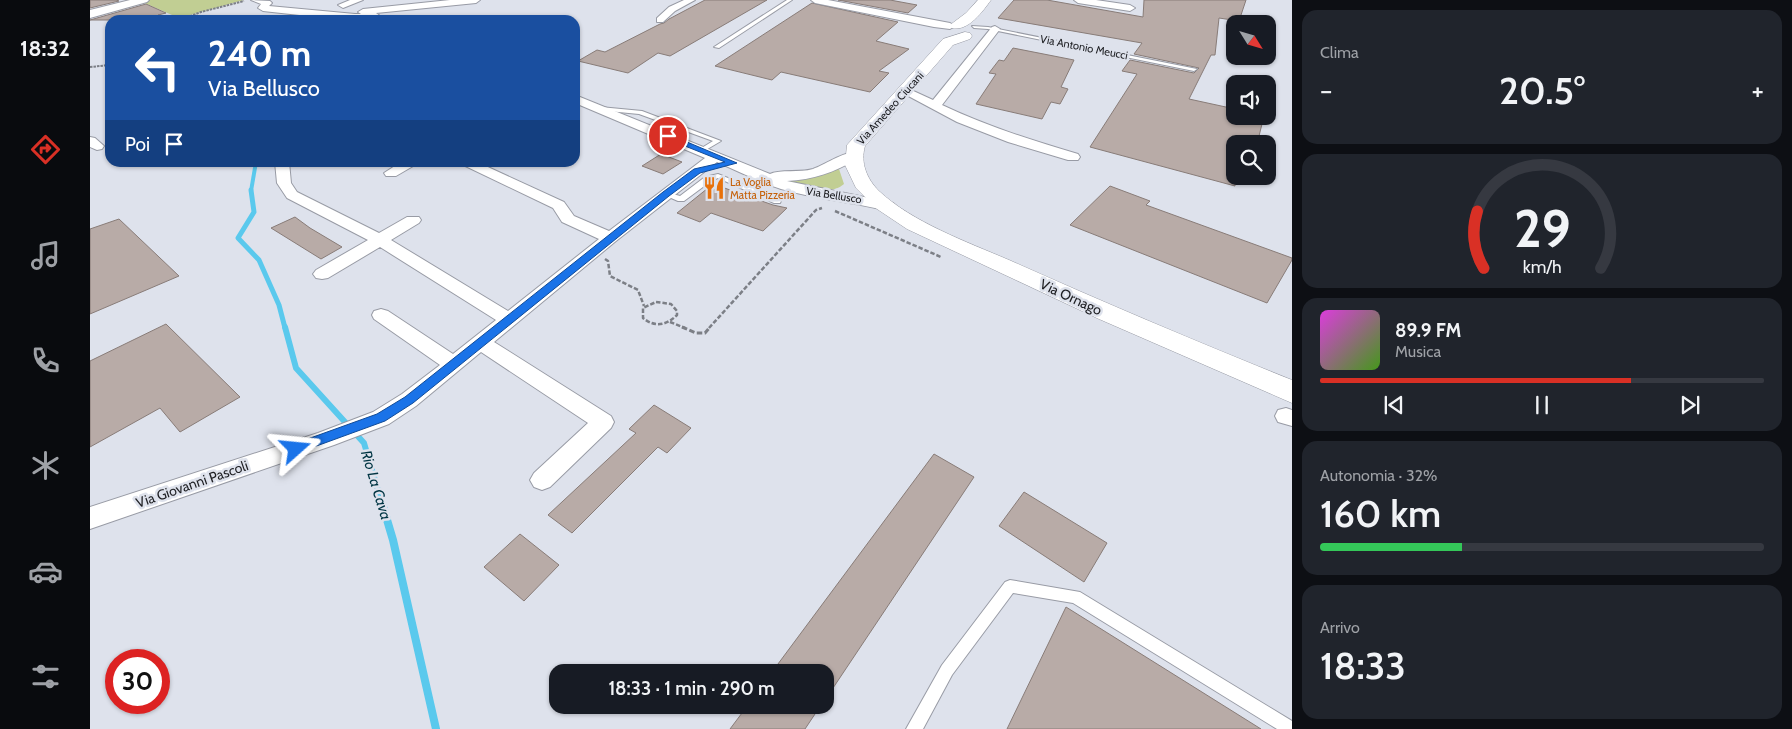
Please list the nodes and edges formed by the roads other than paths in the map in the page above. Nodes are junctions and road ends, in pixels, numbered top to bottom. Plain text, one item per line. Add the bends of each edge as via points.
1 (142, 0) edge
2 (255, 0) edge
3 (359, 0) edge
4 (442, 0) edge
5 (476, 0) edge
6 (691, 0) edge
7 (790, 0) edge
8 (815, 0) edge
9 (986, 0) edge
10 (1078, 0) edge
11 (329, 4) dead end
12 (457, 4) junction
13 (343, 5) dead end
14 (1130, 8) dead end
15 (363, 12) junction
16 (90, 14) edge
17 (326, 15) edge
18 (372, 15) edge
19 (660, 20) dead end
20 (955, 28) junction
21 (995, 29) junction
22 (717, 47) dead end
23 (1194, 69) dead end
24 (906, 91) junction
25 (580, 101) edge
26 (936, 105) junction
27 (599, 109) junction
28 (702, 150) junction
29 (716, 156) junction
30 (852, 156) junction
31 (1073, 157) dead end
32 (733, 163) junction
33 (282, 167) edge
34 (403, 167) edge
35 (475, 167) edge
36 (697, 171) junction
37 (753, 171) junction
38 (391, 173) dead end
39 (861, 182) junction
40 (666, 194) junction
41 (831, 194) junction
42 (777, 201) dead end
43 (888, 206) junction
44 (413, 220) dead end
45 (610, 238) junction
46 (380, 240) junction
47 (322, 274) dead end
48 (381, 314) dead end
49 (509, 320) junction
50 (480, 342) junction
51 (453, 364) junction
52 (1292, 392) edge
53 (542, 480) dead end
54 (90, 518) edge
55 (914, 729) edge
56 (1291, 729) edge

1 - 16 street
2 - 17 street via 267,3 264,8
3 - 13 street
4 - 12 street
5 - 12 street
6 - 19 street via 672,9
7 - 22 lane
8 - 20 street
9 - 20 main road, Via Amedeo Ciucani
10 - 14 street
11 - 15 street
12 - 15 street
15 - 18 street
20 - 21 lane, Via Antonio Meucci
20 - 24 main road, Via Amedeo Ciucani
21 - 23 lane, Via Antonio Meucci
21 - 26 street
24 - 26 street
24 - 30 main road, Via Amedeo Ciucani via 865,134
25 - 27 street, Via Bellusco
26 - 31 street via 961,119 1013,139
27 - 28 street, Via Bellusco
27 - 28 lane via 640,112 718,141
28 - 29 street, Via Bellusco
29 - 32 street, Via Bellusco
29 - 36 street, Via Giovanni Pascoli
30 - 37 street, Via Bellusco via 812,175 781,176
30 - 39 main road, Via Amedeo Ciucani
32 - 36 street, Via Giovanni Pascoli
32 - 37 street, Via Bellusco
33 - 46 street via 284,183 292,195
34 - 38 street
35 - 45 street via 559,204 568,219
36 - 40 street, Via Giovanni Pascoli
37 - 41 street, Via Bellusco via 790,187
39 - 41 street
39 - 43 main road, Via Ornago
40 - 42 lane via 682,199 708,179 718,176
40 - 45 street, Via Giovanni Pascoli
41 - 43 street, Via Bellusco
43 - 52 main road, Via Ornago via 955,244 1091,307
44 - 46 street
45 - 49 street, Via Giovanni Pascoli
46 - 47 street
46 - 49 street
48 - 51 street
49 - 50 street, Via Giovanni Pascoli
50 - 51 street, Via Giovanni Pascoli
50 - 53 street via 603,422
51 - 54 street, Via Giovanni Pascoli via 381,418
55 - 56 lane via 947,670 1010,586 1075,597

